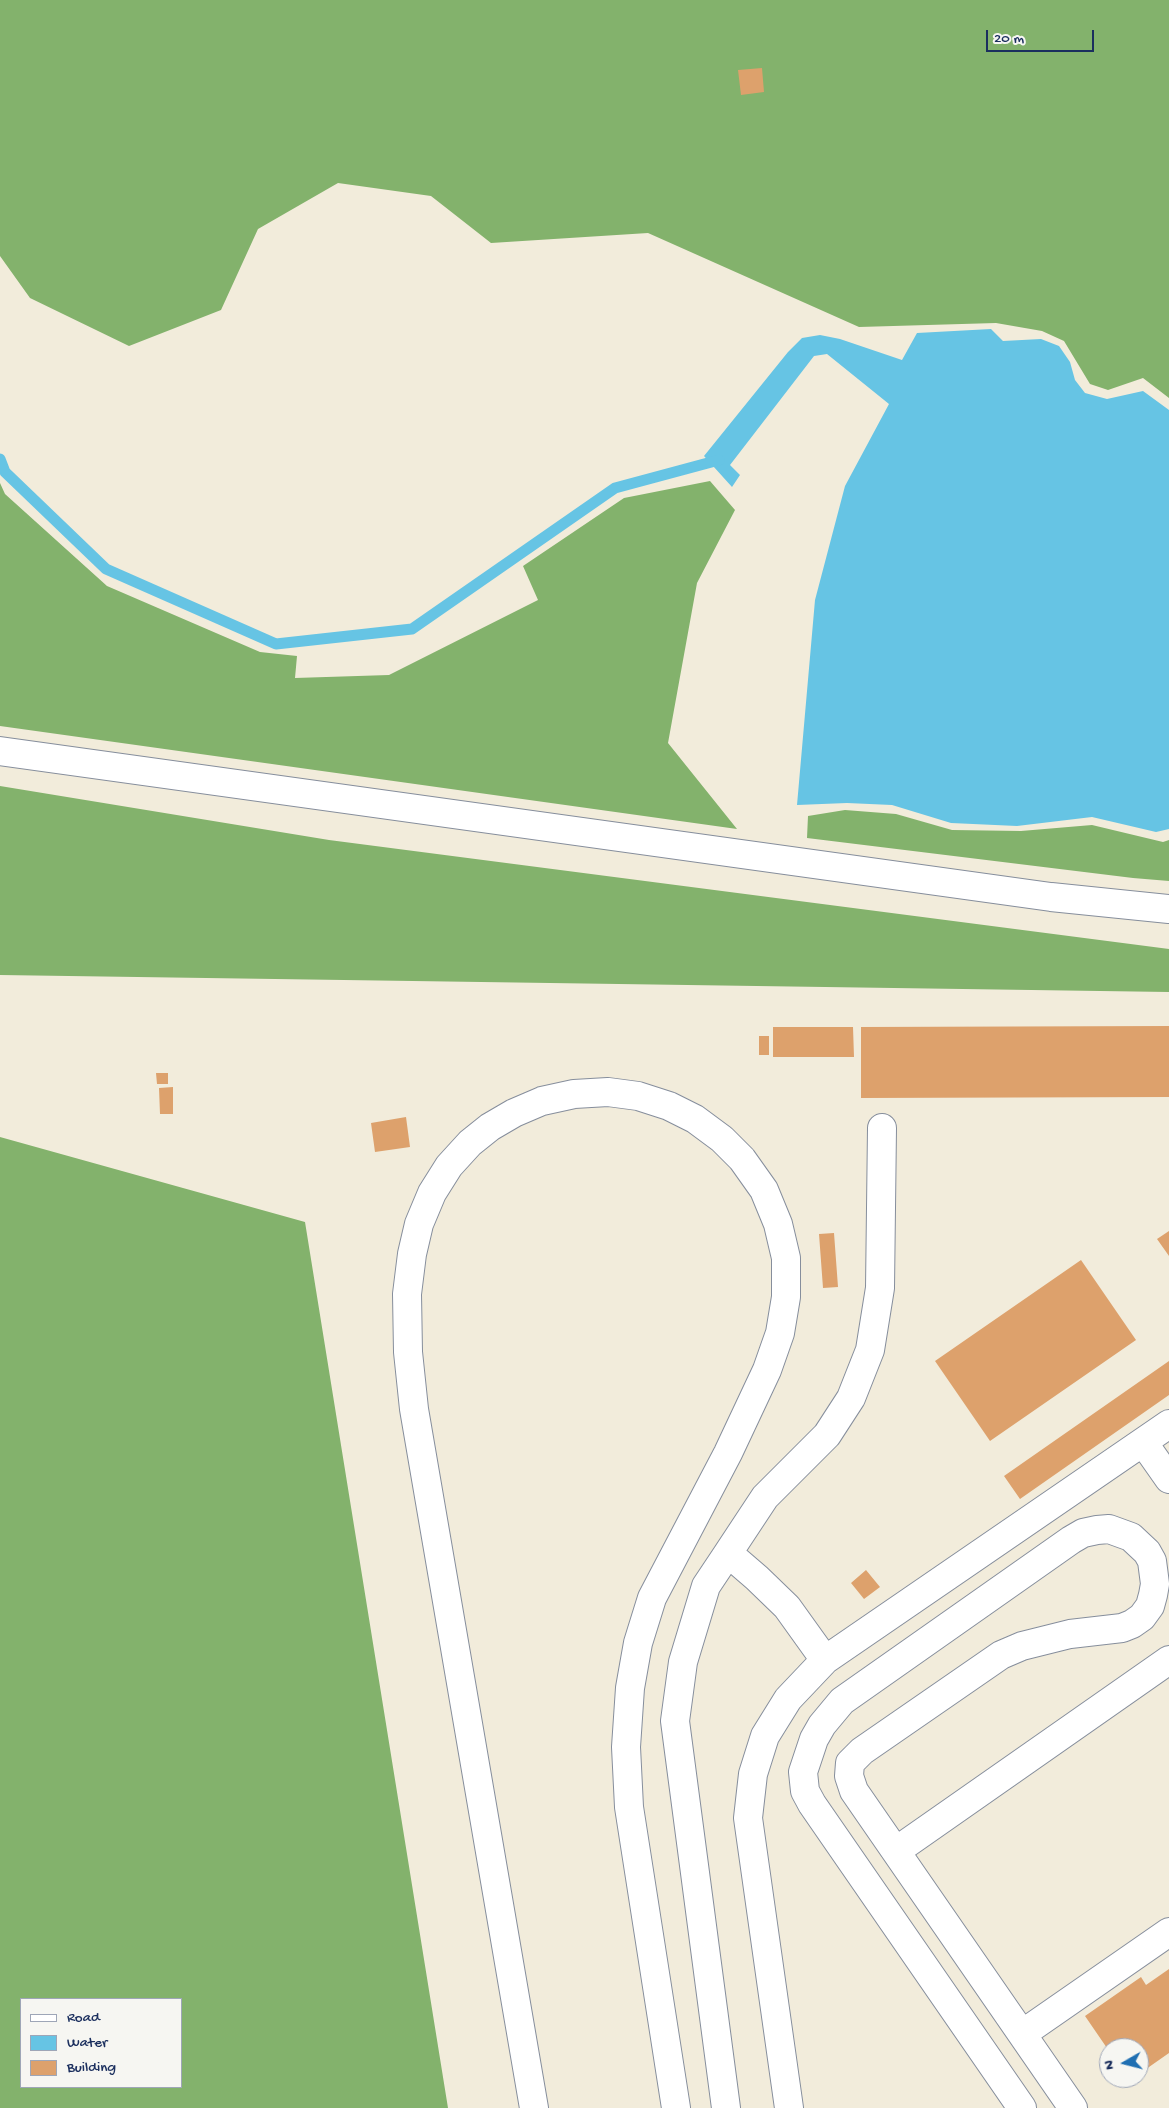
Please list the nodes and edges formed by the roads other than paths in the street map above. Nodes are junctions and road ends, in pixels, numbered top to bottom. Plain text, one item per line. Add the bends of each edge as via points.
1 (0, 752) edge
2 (1169, 909) edge
3 (882, 1128) dead end
4 (1169, 1424) edge
5 (1143, 1442) junction
6 (1169, 1480) edge
7 (728, 1554) junction
8 (825, 1660) junction
9 (1169, 1660) edge
10 (896, 1851) junction
11 (1169, 1932) edge
12 (1022, 2034) junction
13 (534, 2108) edge
14 (676, 2108) edge
15 (726, 2108) edge
16 (789, 2108) edge
17 (1022, 2108) edge
18 (1073, 2108) edge

1 - 2 street via 1051,897
3 - 7 street via 880,1288 870,1350 851,1398 827,1435 765,1497
4 - 5 street
5 - 6 street
5 - 8 street
7 - 8 street via 787,1607
7 - 15 street via 706,1586 683,1662 675,1721
8 - 16 street via 788,1699 765,1736 753,1774 748,1818
9 - 10 street
10 - 12 street
10 - 17 street via 854,1791 849,1776 850,1763 862,1751 1001,1655 1070,1634 1122,1628 1142,1617 1154,1596 1154,1572 1147,1552 1131,1537 1109,1529 1083,1533 842,1700 822,1725 803,1772 805,1791 812,1804
11 - 12 street
12 - 18 street
13 - 14 street via 414,1410 407,1294 419,1224 432,1193 470,1143 514,1112 542,1100 608,1092 638,1096 669,1106 695,1119 722,1139 742,1159 764,1190 778,1224 786,1258 786,1297 780,1333 768,1370 652,1598 638,1644 630,1688 626,1747 629,1807

